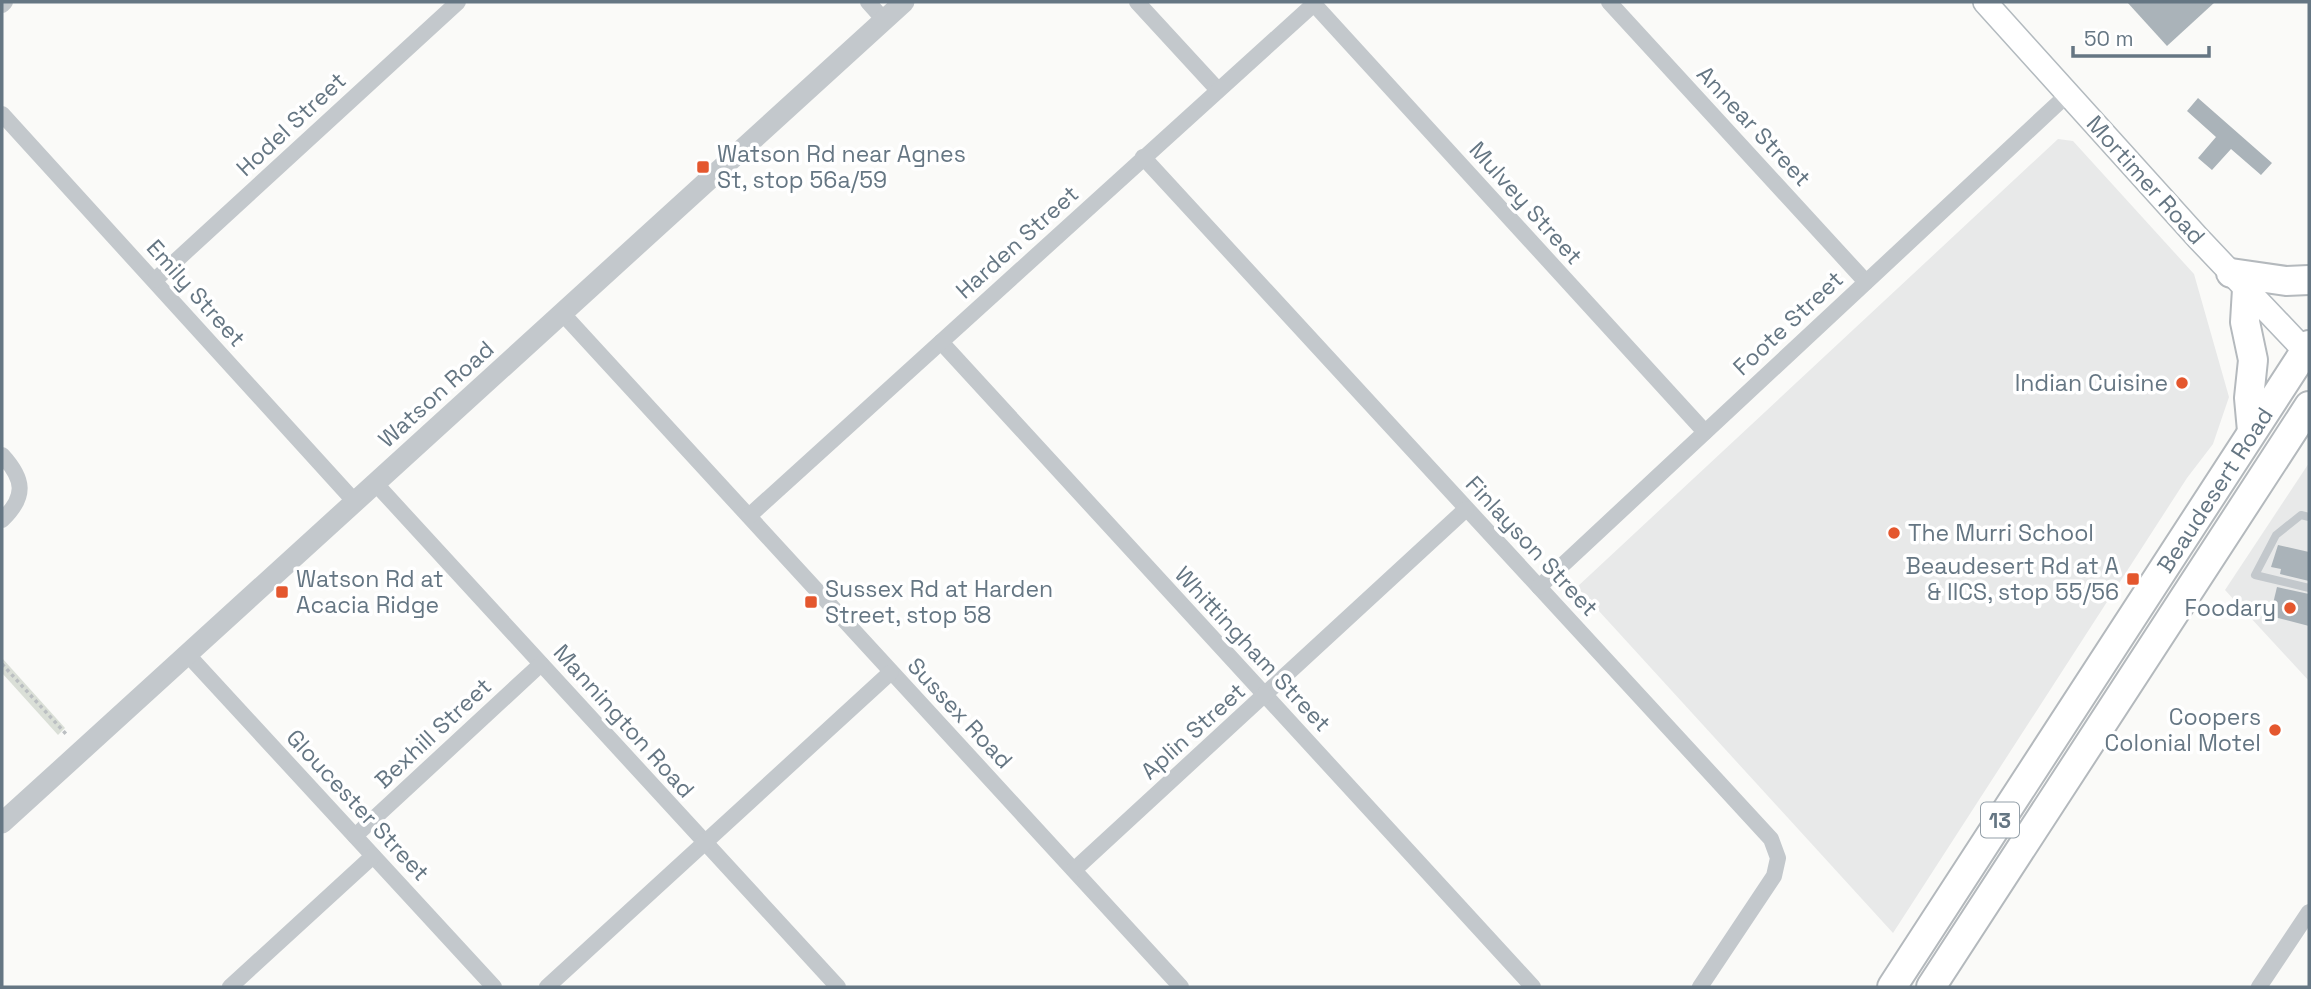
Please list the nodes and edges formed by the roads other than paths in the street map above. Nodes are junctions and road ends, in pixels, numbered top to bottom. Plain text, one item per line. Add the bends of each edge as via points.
1 (458, 2) edge
2 (868, 2) edge
3 (904, 2) edge
4 (1137, 2) edge
5 (1609, 2) edge
6 (1984, 2) edge
7 (1315, 3) edge
8 (884, 20) junction
9 (1218, 90) junction
10 (2068, 94) junction
11 (3, 119) edge
12 (1143, 157) junction
13 (155, 280) junction
14 (2309, 280) edge
15 (2239, 281) junction
16 (1866, 282) junction
17 (563, 314) junction
18 (941, 342) junction
19 (2308, 350) edge
20 (2309, 406) edge
21 (2252, 431) junction
22 (1704, 432) junction
23 (2, 455) edge
24 (376, 484) junction
25 (356, 503) junction
26 (1466, 509) junction
27 (749, 516) junction
28 (2309, 517) edge
29 (2, 520) edge
30 (1539, 587) junction
31 (2309, 588) edge
32 (188, 654) junction
33 (541, 664) junction
34 (891, 671) junction
35 (1265, 696) junction
36 (2, 823) edge
37 (355, 836) junction
38 (704, 843) junction
39 (373, 856) junction
40 (1074, 870) junction
41 (2309, 912) edge
42 (230, 987) edge
43 (494, 987) edge
44 (547, 987) edge
45 (838, 987) edge
46 (1181, 987) edge
47 (1533, 987) edge
48 (1700, 987) edge
49 (1892, 987) edge
50 (1931, 987) edge
51 (2259, 987) edge

1 - 13 street, Hodel Street
2 - 8 street
3 - 8 street, Watson Road
4 - 9 street
5 - 16 street, Annear Street
6 - 10 main road, Mortimer Road
7 - 9 street, Harden Street
7 - 22 street, Mulvey Street
8 - 17 street, Watson Road
9 - 12 street, Harden Street
10 - 15 main road, Mortimer Road
10 - 16 street, Foote Street
11 - 13 street, Emily Street
12 - 18 street, Harden Street
12 - 26 street, Finlayson Street
13 - 25 street, Emily Street
14 - 15 highway
15 - 19 main road, Mortimer Road
15 - 21 highway via 2253,360
16 - 22 street, Foote Street
17 - 24 street, Watson Road
17 - 27 street, Sussex Road
18 - 27 street, Harden Street
18 - 35 street, Whittingham Street
19 - 21 highway, Beaudesert Road / 13
20 - 50 highway, Beaudesert Road / 13
21 - 49 highway, Beaudesert Road / 13
22 - 30 street, Foote Street
23 - 29 street via 16,470 21,487 14,508
24 - 25 street, Watson Road
24 - 33 street, Mannington Road
25 - 32 street, Watson Road
26 - 30 street, Finlayson Street
26 - 35 street, Aplin Street
27 - 34 street, Sussex Road
28 - 31 lane via 2301,515 2276,536 2255,575
30 - 48 street, Finlayson Street via 1771,839 1778,858 1774,876
32 - 36 street, Watson Road
32 - 37 street, Gloucester Street
33 - 37 street, Bexhill Street
33 - 38 street, Mannington Road
34 - 38 street
34 - 40 street, Sussex Road
35 - 40 street, Aplin Street
35 - 47 street, Whittingham Street
37 - 39 street, Gloucester Street
38 - 44 street
38 - 45 street, Mannington Road
39 - 42 street
39 - 43 street, Gloucester Street
40 - 46 street, Sussex Road
41 - 51 street

